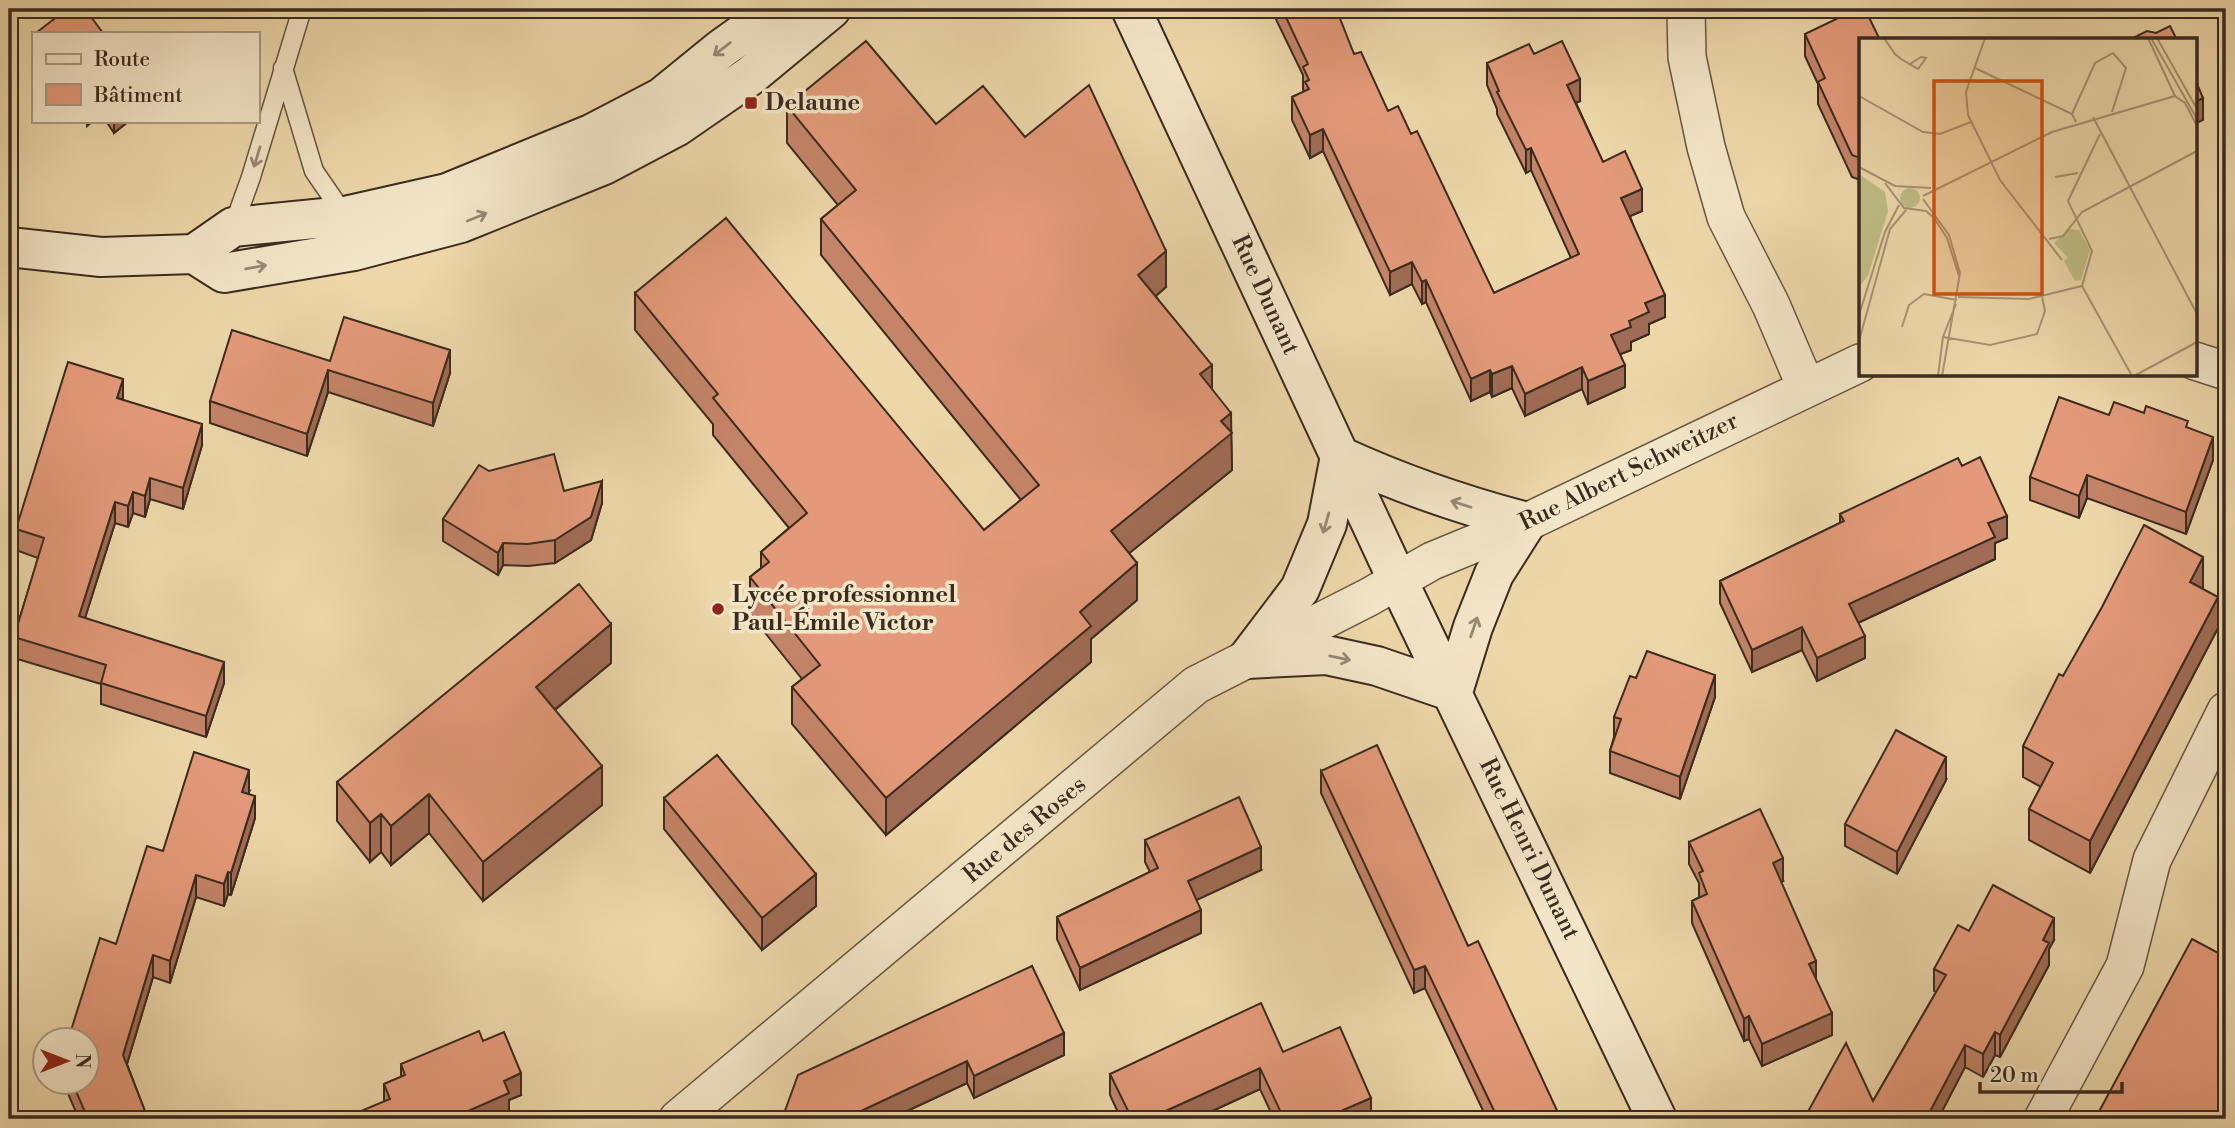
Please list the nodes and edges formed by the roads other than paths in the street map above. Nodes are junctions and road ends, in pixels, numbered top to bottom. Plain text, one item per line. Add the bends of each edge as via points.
1 (302, 9) edge
2 (777, 9) edge
3 (1131, 9) edge
4 (1686, 9) edge
5 (824, 15) edge
6 (284, 68) junction
7 (345, 216) junction
8 (233, 227) junction
9 (9, 247) edge
10 (194, 254) junction
11 (2196, 361) edge
12 (1859, 363) edge
13 (2226, 371) edge
14 (1806, 387) junction
15 (1340, 456) junction
16 (1527, 522) junction
17 (1398, 581) junction
18 (1247, 659) junction
19 (1453, 692) junction
20 (2226, 711) edge
21 (678, 1119) edge
22 (1657, 1119) edge
23 (2043, 1119) edge

1 - 6 lane
2 -> 7 street via 662,97 591,134 447,193
3 - 15 street, Rue Dunant
4 - 14 street via 1687,57 1726,217
10 -> 5 street via 224,273 354,251 461,223 619,158 676,127 750,76
6 - 7 lane via 314,171
6 -> 8 lane
7 - 8 street
8 - 10 street
9 - 10 street via 101,257
11 - 13 street
12 - 14 street, Rue Albert Schweitzer
14 - 16 street, Rue Albert Schweitzer
16 -> 15 street via 1396,482
15 - 17 street, Rue Dunant
15 -> 18 street via 1327,524 1300,589
16 - 17 street, Rue Albert Schweitzer via 1433,561
19 -> 16 street via 1494,574
17 - 18 street, Rue des Roses
17 - 19 street, Rue Henri Dunant
18 -> 19 street via 1326,655 1377,666
18 - 21 street, Rue des Roses via 1196,685
19 - 22 street, Rue Henri Dunant
20 - 23 street via 2151,860 2125,966

